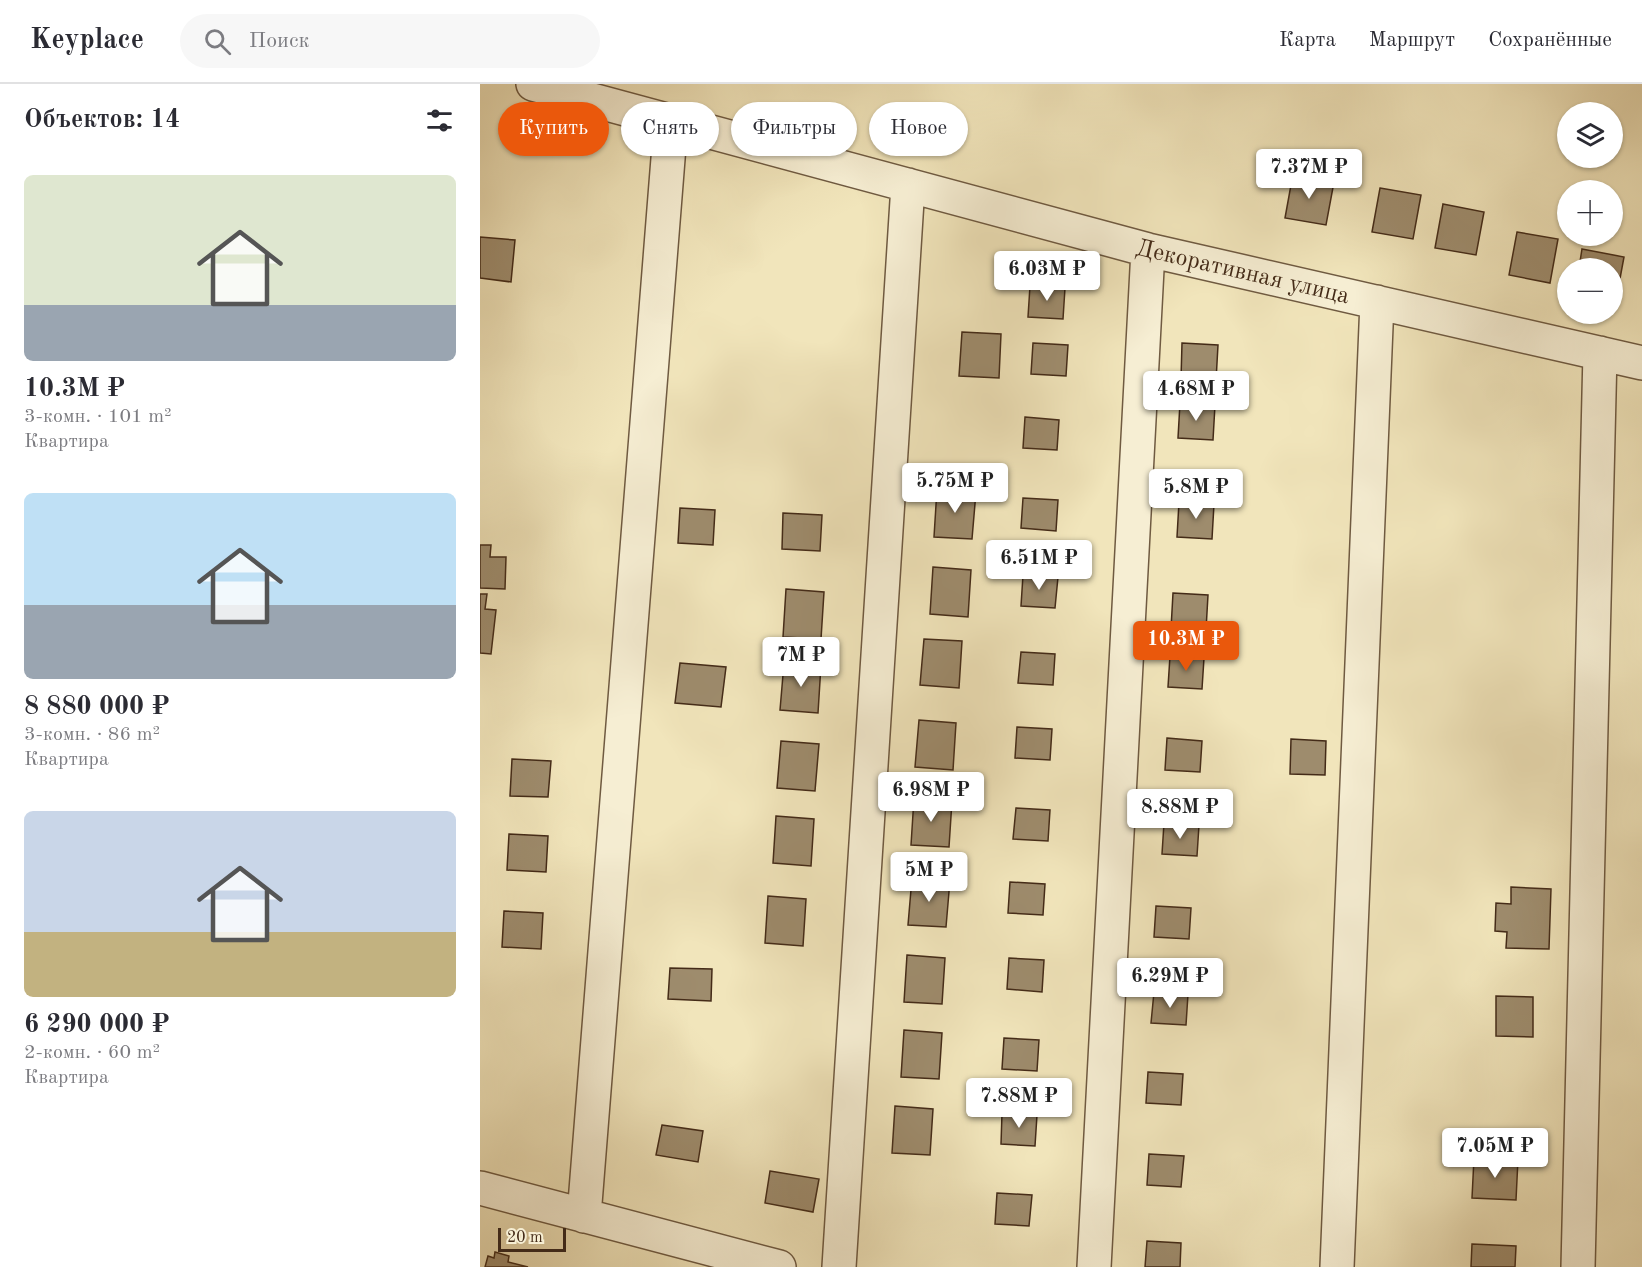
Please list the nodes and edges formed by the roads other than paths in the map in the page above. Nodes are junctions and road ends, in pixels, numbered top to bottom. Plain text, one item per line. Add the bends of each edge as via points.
1 (533, 84) edge
2 (621, 108) edge
3 (719, 134) edge
4 (668, 156) edge
5 (908, 185) junction
6 (1148, 250) junction
7 (1377, 302) junction
8 (1600, 353) junction
9 (1642, 363) edge
10 (480, 1188) edge
11 (584, 1216) junction
12 (779, 1267) edge
13 (839, 1267) edge
14 (1094, 1267) edge
15 (1337, 1267) edge
16 (1578, 1267) edge

1 - 2 street, Декоративная улица
3 - 5 street, Декоративная улица
4 - 11 street
5 - 6 street, Декоративная улица
5 - 13 street
6 - 7 street, Декоративная улица
6 - 14 street
7 - 8 street, Декоративная улица
7 - 15 street
8 - 9 street, Декоративная улица
8 - 16 street
10 - 11 street
11 - 12 street

